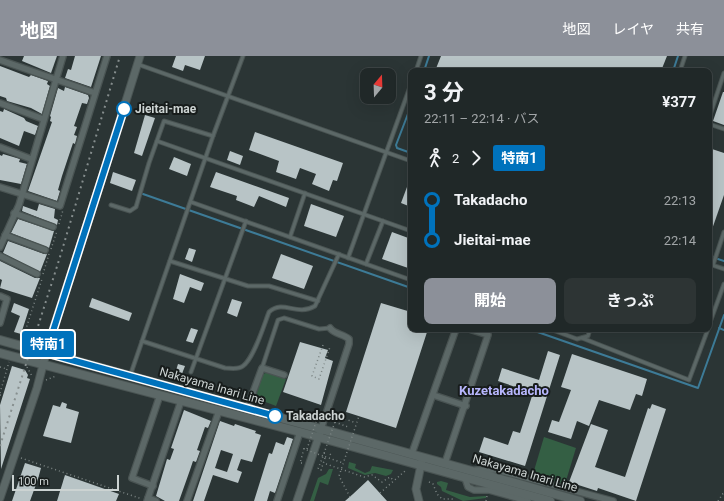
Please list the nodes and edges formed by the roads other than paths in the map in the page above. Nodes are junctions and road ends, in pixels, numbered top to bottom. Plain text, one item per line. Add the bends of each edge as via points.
1 (63, 56) edge
2 (107, 56) edge
3 (140, 56) edge
4 (243, 56) edge
5 (421, 56) edge
6 (685, 56) edge
7 (0, 60) edge
8 (137, 64) junction
9 (417, 68) edge
10 (681, 68) edge
11 (724, 73) edge
12 (56, 80) junction
13 (408, 92) edge
14 (95, 94) junction
15 (229, 96) junction
16 (0, 103) edge
17 (712, 109) edge
18 (43, 119) junction
19 (712, 125) edge
20 (724, 129) edge
21 (213, 136) junction
22 (156, 141) junction
23 (0, 147) edge
24 (387, 152) junction
25 (206, 158) junction
26 (32, 159) junction
27 (408, 159) edge
28 (0, 187) edge
29 (305, 194) junction
30 (22, 195) junction
31 (191, 202) junction
32 (111, 205) dead end
33 (14, 213) junction
34 (364, 214) junction
35 (246, 221) junction
36 (383, 221) junction
37 (52, 226) dead end
38 (408, 230) edge
39 (724, 232) edge
40 (5, 235) junction
41 (290, 237) junction
42 (0, 247) edge
43 (45, 250) dead end
44 (339, 254) junction
45 (0, 256) edge
46 (348, 258) junction
47 (170, 261) junction
48 (712, 262) edge
49 (366, 264) junction
50 (712, 265) edge
51 (724, 269) edge
52 (37, 274) dead end
53 (224, 278) junction
54 (408, 279) edge
55 (724, 284) edge
56 (0, 296) edge
57 (318, 301) junction
58 (712, 317) edge
59 (0, 323) edge
60 (330, 328) joint
61 (455, 332) edge
62 (478, 332) edge
63 (559, 332) edge
64 (589, 332) edge
65 (707, 332) edge
66 (582, 338) junction
67 (0, 340) edge
68 (142, 341) junction
69 (0, 353) edge
70 (46, 353) junction
71 (196, 360) junction
72 (43, 364) junction
73 (262, 368) junction
74 (191, 372) dead end
75 (284, 375) dead end
76 (130, 376) junction
77 (160, 395) junction
78 (433, 395) junction
79 (181, 401) junction
80 (466, 406) junction
81 (248, 408) junction
82 (219, 411) junction
83 (322, 429) junction
84 (300, 432) junction
85 (319, 438) junction
86 (412, 454) junction
87 (423, 456) junction
88 (446, 463) junction
89 (420, 466) junction
90 (472, 470) junction
91 (466, 478) junction
92 (153, 486) junction
93 (0, 498) edge
94 (148, 500) edge
95 (156, 501) edge
96 (187, 501) edge
97 (277, 501) edge
98 (297, 501) edge
99 (418, 501) edge
100 (528, 501) edge
101 (550, 501) edge
102 (580, 501) edge
103 (613, 501) edge

1 - 12 street
2 - 14 street
3 - 8 street
4 - 15 lane
5 - 9 lane
6 - 10 lane
7 - 12 street
8 - 15 lane
8 - 70 street
11 - 17 lane
12 - 14 street
12 - 18 street
13 - 24 lane
14 - 30 street via 60,206
15 - 21 lane
15 - 24 lane
16 - 18 street
18 - 26 street
19 - 20 lane
21 - 22 lane via 166,120
21 - 25 lane
22 - 25 lane
22 - 32 lane via 136,207 130,211
23 - 26 street
24 - 27 lane
24 - 34 lane
25 - 29 lane
25 - 31 lane
26 - 30 street
28 - 30 street
29 - 34 lane
29 - 41 lane
30 - 33 street
31 - 35 lane
31 - 47 lane
33 - 37 street
33 - 40 street
34 - 36 lane
34 - 46 lane
35 - 41 lane
35 - 53 lane
36 - 38 lane
36 - 49 lane
39 - 48 lane
40 - 42 street
40 - 43 street
41 - 44 lane
44 - 46 lane
44 - 57 lane
45 - 52 street
46 - 49 lane
47 - 53 lane
47 - 68 lane
49 - 54 lane
50 - 51 lane
53 - 57 lane via 248,286 269,286
53 - 71 lane
55 - 58 lane
56 - 59 street via 7,299
57 - 71 lane via 315,306 303,311 282,307 269,312 250,359 244,366 237,369 225,368
60 - 73 lane via 319,329 280,318
60 - 83 street via 332,332 349,339 349,344
61 - 78 street
62 - 80 street via 488,335
63 - 66 lane
64 - 66 lane via 588,336
65 - 66 lane via 689,380
67 - 70 main road, Nakayama Inari Line
68 - 71 lane
68 - 76 lane
69 - 72 main road, Nakayama Inari Line
70 - 72 street
70 - 76 main road, Nakayama Inari Line
71 - 74 lane
72 - 77 main road, Nakayama Inari Line
72 - 93 street
73 - 75 street
73 - 81 street
76 - 81 main road, Nakayama Inari Line
77 - 79 main road, Nakayama Inari Line
77 - 92 street via 132,478
78 - 80 street
78 - 86 street
79 - 82 main road, Nakayama Inari Line
79 - 92 street
80 - 88 street
81 - 83 main road, Nakayama Inari Line
82 - 84 main road, Nakayama Inari Line
82 - 96 street
83 - 85 street
83 - 86 main road, Nakayama Inari Line
84 - 85 main road, Nakayama Inari Line
84 - 97 street
85 - 89 main road, Nakayama Inari Line
85 - 98 street
86 - 87 main road, Nakayama Inari Line
87 - 88 main road, Nakayama Inari Line
87 - 89 street
88 - 90 main road, Nakayama Inari Line
89 - 91 main road, Nakayama Inari Line
89 - 99 street via 416,489
90 - 102 main road, Nakayama Inari Line
90 - 103 street via 497,470
91 - 100 street via 471,489 489,490
91 - 101 main road, Nakayama Inari Line
92 - 94 street
94 - 95 street

